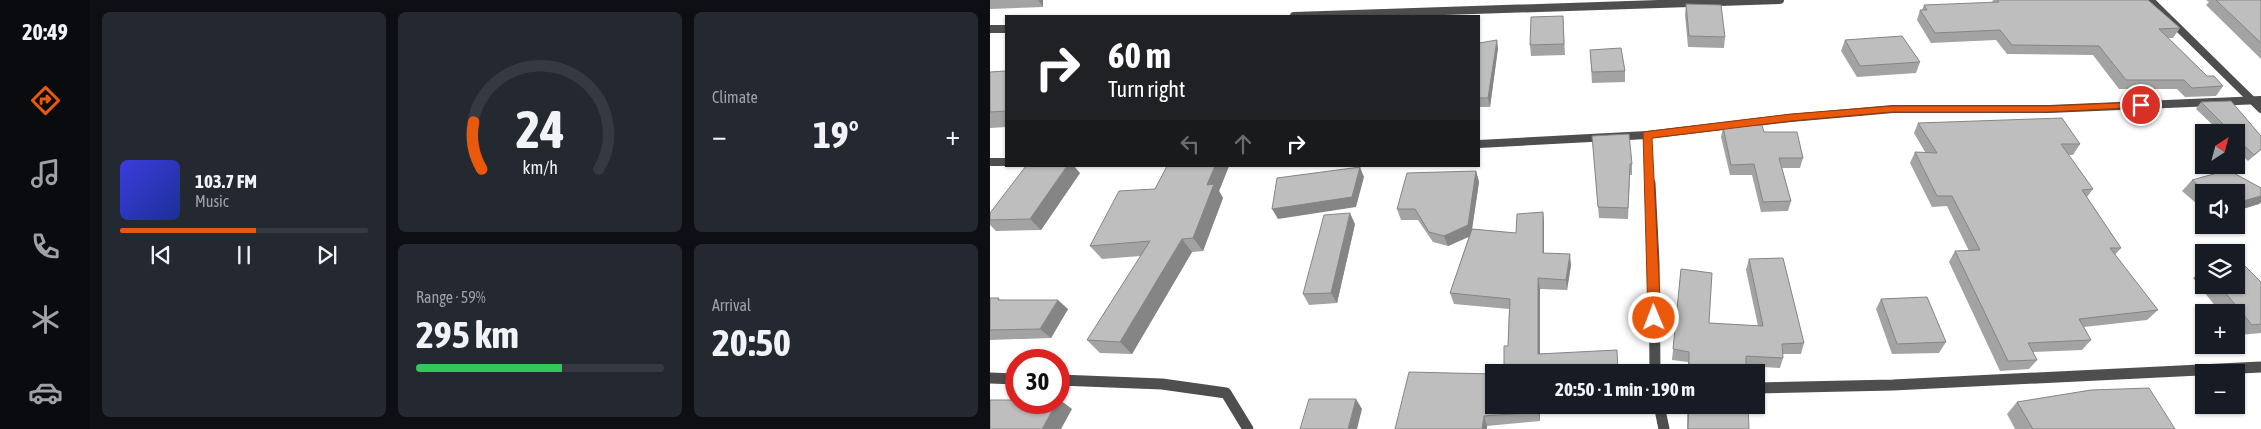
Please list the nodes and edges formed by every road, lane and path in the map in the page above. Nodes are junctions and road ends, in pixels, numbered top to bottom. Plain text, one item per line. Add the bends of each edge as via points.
1 (1780, 0) edge
2 (2150, 0) edge
3 (1324, 15) edge
4 (990, 29) edge
5 (1005, 29) edge
6 (2251, 100) junction
7 (2261, 100) edge
8 (2261, 109) edge
9 (1647, 135) junction
10 (1480, 144) edge
11 (990, 162) edge
12 (1005, 162) edge
13 (1655, 364) edge
14 (2261, 367) edge
15 (990, 378) edge
16 (1005, 378) edge
17 (1070, 380) edge
18 (1765, 388) edge
19 (1661, 414) edge
20 (1248, 429) edge
21 (1664, 429) edge

1 - 3 street
2 - 6 street
4 - 5 street
6 - 7 street
6 - 8 street
6 - 9 street via 2049,109 1892,109
9 - 10 street
9 - 13 street via 1654,263
11 - 12 street
14 - 18 street
15 - 16 street
17 - 20 street via 1162,384 1226,393
19 - 21 street

